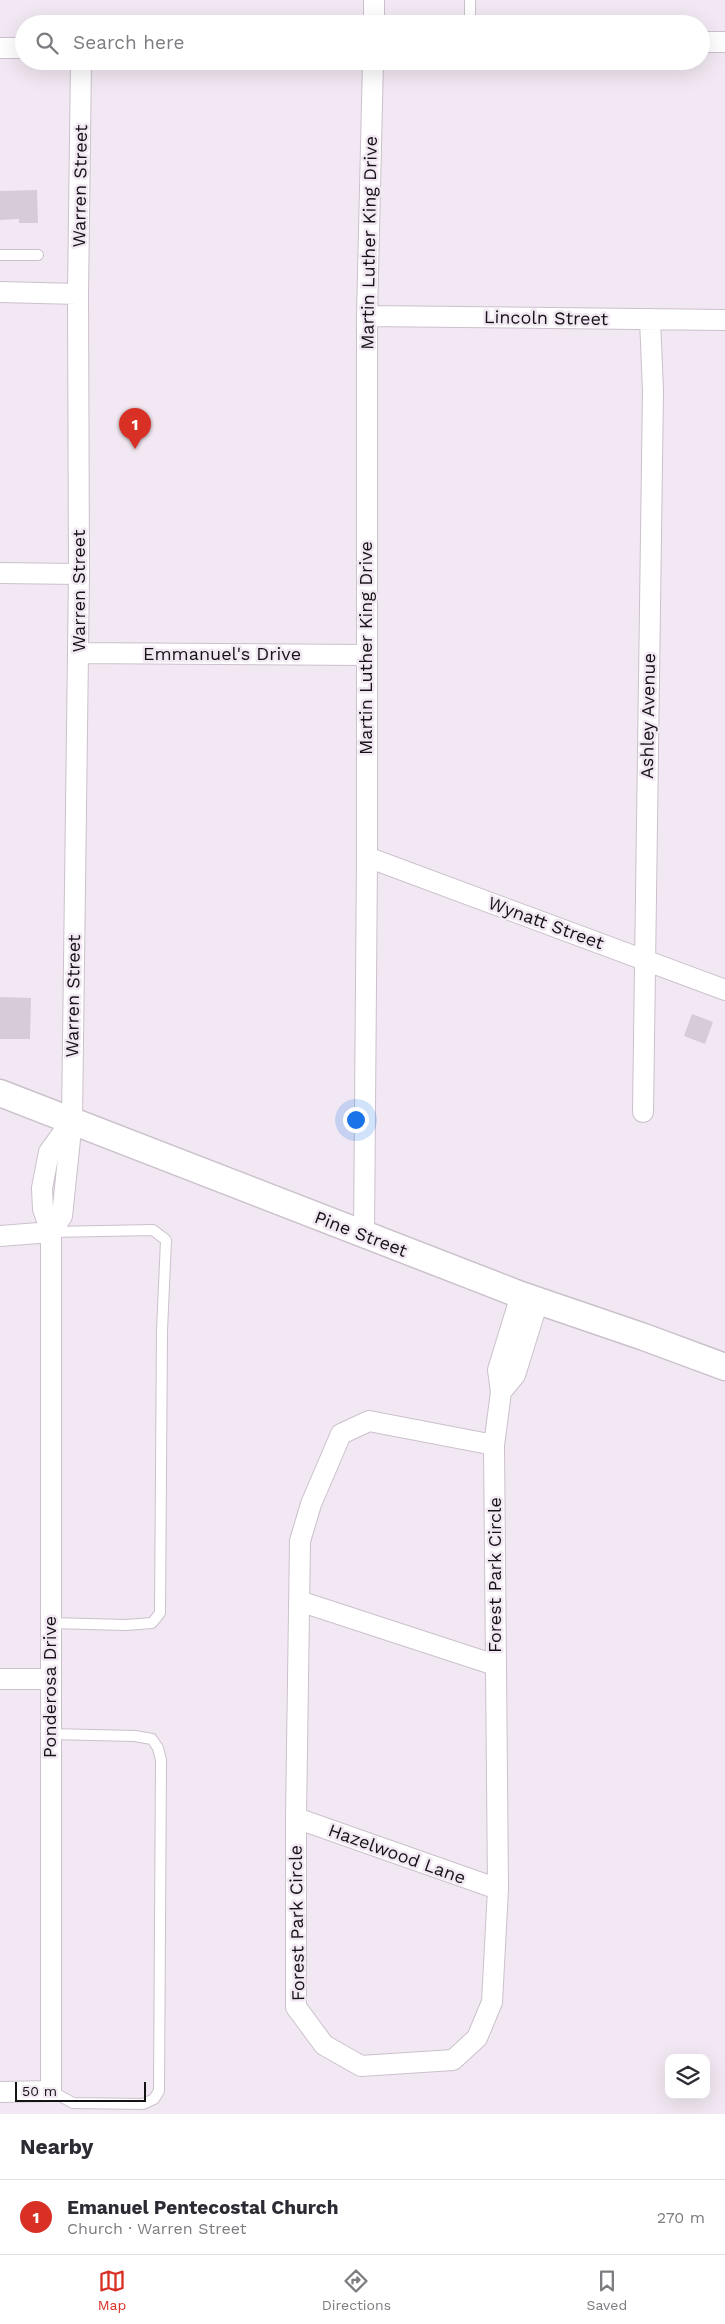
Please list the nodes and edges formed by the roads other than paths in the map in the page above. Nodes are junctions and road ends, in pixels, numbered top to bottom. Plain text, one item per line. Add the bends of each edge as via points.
1 (374, 0) edge
2 (470, 0) edge
3 (374, 15) edge
4 (470, 15) edge
5 (710, 42) edge
6 (725, 42) edge
7 (0, 48) edge
8 (15, 48) edge
9 (81, 70) edge
10 (373, 70) edge
11 (0, 255) edge
12 (38, 255) dead end
13 (0, 292) edge
14 (78, 294) junction
15 (367, 316) junction
16 (650, 320) junction
17 (725, 320) edge
18 (0, 573) edge
19 (80, 574) junction
20 (78, 653) junction
21 (366, 655) junction
22 (366, 856) junction
23 (644, 960) junction
24 (725, 990) edge
25 (0, 1093) edge
26 (643, 1112) dead end
27 (72, 1120) junction
28 (51, 1232) junction
29 (364, 1235) junction
30 (0, 1236) edge
31 (530, 1298) junction
32 (725, 1367) edge
33 (494, 1445) junction
34 (299, 1601) junction
35 (50, 1623) junction
36 (495, 1665) junction
37 (0, 1679) edge
38 (50, 1679) junction
39 (50, 1734) junction
40 (296, 1818) junction
41 (498, 1890) junction
42 (51, 2091) junction
43 (0, 2092) edge

1 - 3 street
2 - 4 lane
5 - 6 street
7 - 8 street
9 - 14 street, Warren Street
10 - 15 street, Martin Luther King Drive
11 - 12 lane
13 - 14 street
14 - 19 street, Warren Street
15 - 16 street, Lincoln Street
15 - 21 street, Martin Luther King Drive
16 - 17 street, Lincoln Street
16 - 23 street, Ashley Avenue via 653,391
18 - 19 street
19 - 20 street, Warren Street
20 - 21 street, Emmanuel's Drive
20 - 27 street, Warren Street
21 - 22 street, Martin Luther King Drive
22 - 23 street, Wynatt Street
22 - 29 street, Martin Luther King Drive
23 - 24 street, Wynatt Street
23 - 26 street, Ashley Avenue
25 - 27 street, Pine Street
27 - 28 street, Ponderosa Drive via 62,1216
27 - 29 street, Pine Street
28 - 30 street
28 - 35 street, Ponderosa Drive
28 - 35 lane via 153,1230 166,1240 162,1331 160,1613 152,1623
29 - 31 street, Pine Street
31 - 32 street, Pine Street
31 - 33 street, Forest Park Circle via 498,1370 501,1392
33 - 34 street, Forest Park Circle via 368,1421 341,1434 311,1504 300,1541
33 - 36 street, Forest Park Circle
34 - 36 street
34 - 40 street, Forest Park Circle
35 - 38 street, Ponderosa Drive
36 - 41 street, Forest Park Circle
37 - 38 street
38 - 39 street, Ponderosa Drive
39 - 42 street, Ponderosa Drive
39 - 42 lane via 152,1739 161,1760 159,2091 154,2099 143,2104 73,2103
40 - 41 street, Hazelwood Lane
40 - 41 street, Forest Park Circle via 296,2006 324,2045 361,2066 453,2060 477,2038 492,2002
42 - 43 street

